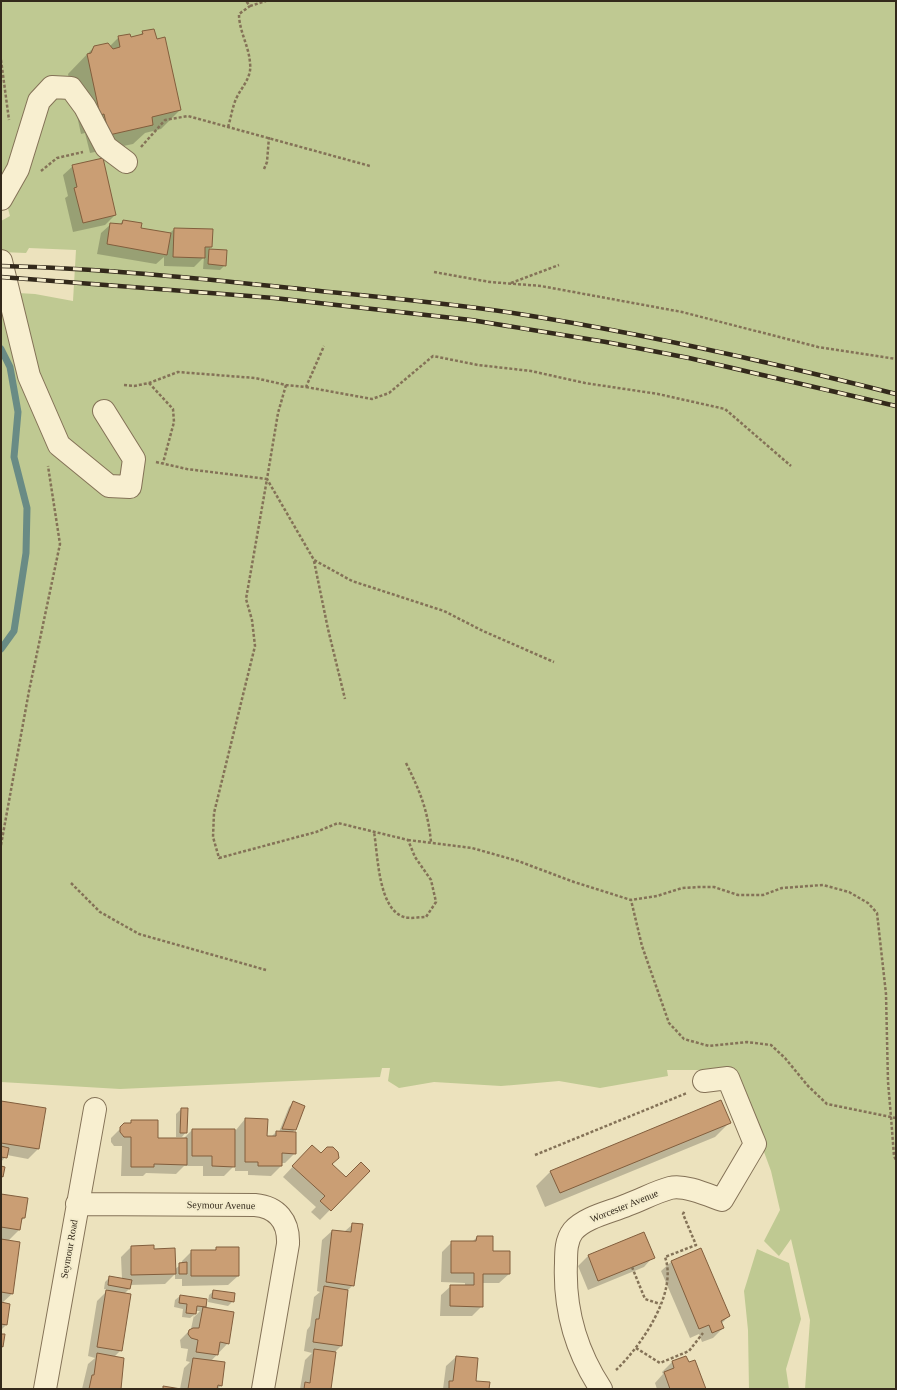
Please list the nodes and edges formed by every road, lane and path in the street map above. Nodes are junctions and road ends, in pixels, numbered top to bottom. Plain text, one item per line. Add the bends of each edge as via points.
1 (246, 1) edge
2 (266, 1) edge
3 (250, 6) junction
4 (1, 60) edge
5 (9, 123) dead end
6 (228, 127) junction
7 (269, 137) junction
8 (106, 147) junction
9 (126, 162) joint
10 (370, 166) dead end
11 (264, 169) dead end
12 (38, 176) dead end
13 (1, 200) edge
14 (1, 261) edge
15 (559, 265) dead end
16 (434, 272) dead end
17 (509, 284) junction
18 (324, 346) dead end
19 (896, 359) edge
20 (149, 382) junction
21 (124, 385) dead end
22 (286, 385) junction
23 (306, 387) junction
24 (104, 412) dead end
25 (134, 459) junction
26 (47, 461) dead end
27 (163, 463) junction
28 (791, 466) dead end
29 (267, 479) junction
30 (314, 560) junction
31 (554, 662) dead end
32 (345, 699) dead end
33 (406, 763) dead end
34 (374, 832) junction
35 (408, 840) junction
36 (431, 842) junction
37 (1, 844) edge
38 (71, 883) dead end
39 (631, 900) junction
40 (266, 970) dead end
41 (704, 1082) joint
42 (95, 1109) dead end
43 (891, 1117) junction
44 (896, 1118) edge
45 (535, 1155) dead end
46 (896, 1160) edge
47 (77, 1204) junction
48 (690, 1232) dead end
49 (632, 1267) dead end
50 (660, 1304) junction
51 (703, 1334) dead end
52 (636, 1348) junction
53 (600, 1386) edge
54 (45, 1389) edge
55 (263, 1389) edge

1 - 3 path
2 - 3 path
3 - 6 path via 239,14 239,24 250,63 250,77 240,90
4 - 5 path
6 - 7 path
6 - 9 path via 188,116 165,120
7 - 10 path
7 - 11 path
8 - 9 street
8 - 12 path via 57,158
8 - 13 street via 85,107 71,88 52,87 39,101 18,169
14 - 25 street via 29,376 59,445 109,486 130,487
15 - 17 path
16 - 17 path
17 - 19 path via 541,286 682,312 818,347
18 - 23 path
20 - 21 path via 134,386
20 - 22 path via 178,372 256,378
20 - 27 path via 173,409 174,422
22 - 23 path
22 - 29 path via 278,413
23 - 28 path via 372,399 389,393 433,356 658,394 726,409
24 - 25 street
25 - 27 path
26 - 37 path via 60,544
27 - 29 path via 187,469
29 - 30 path
29 - 34 path via 246,599 252,620 254,646 214,813 213,837 219,858 338,824
30 - 31 path via 352,582 444,611
30 - 32 path
33 - 36 path via 421,793 429,819
34 - 35 path
34 - 35 path via 382,889 391,909 404,918 426,917 436,902 431,880 415,857
35 - 36 path
36 - 39 path via 472,848 518,861
38 - 40 path via 100,912 139,934
39 - 43 path via 642,946 669,1023 684,1039 709,1046 747,1042 770,1045 827,1104
39 - 43 path via 657,896 682,888 714,887 738,895 763,895 782,888 823,885 849,892 868,903 877,913 884,971
41 - 45 path via 693,1090
41 - 53 street, Worcester Avenue via 728,1078 755,1144 722,1200 696,1190 671,1188 586,1221 573,1231 567,1245 565,1287 569,1314 587,1365
42 - 47 street, Seymour Road
43 - 44 path
43 - 46 path
47 - 54 street, Seymour Road
47 - 55 street, Seymour Avenue via 255,1205 265,1206 281,1216 289,1234 288,1244
48 - 50 path via 696,1245 665,1257 669,1268
49 - 50 path via 645,1299
50 - 52 path via 653,1323
51 - 52 path via 690,1351 660,1363
52 - 53 path

